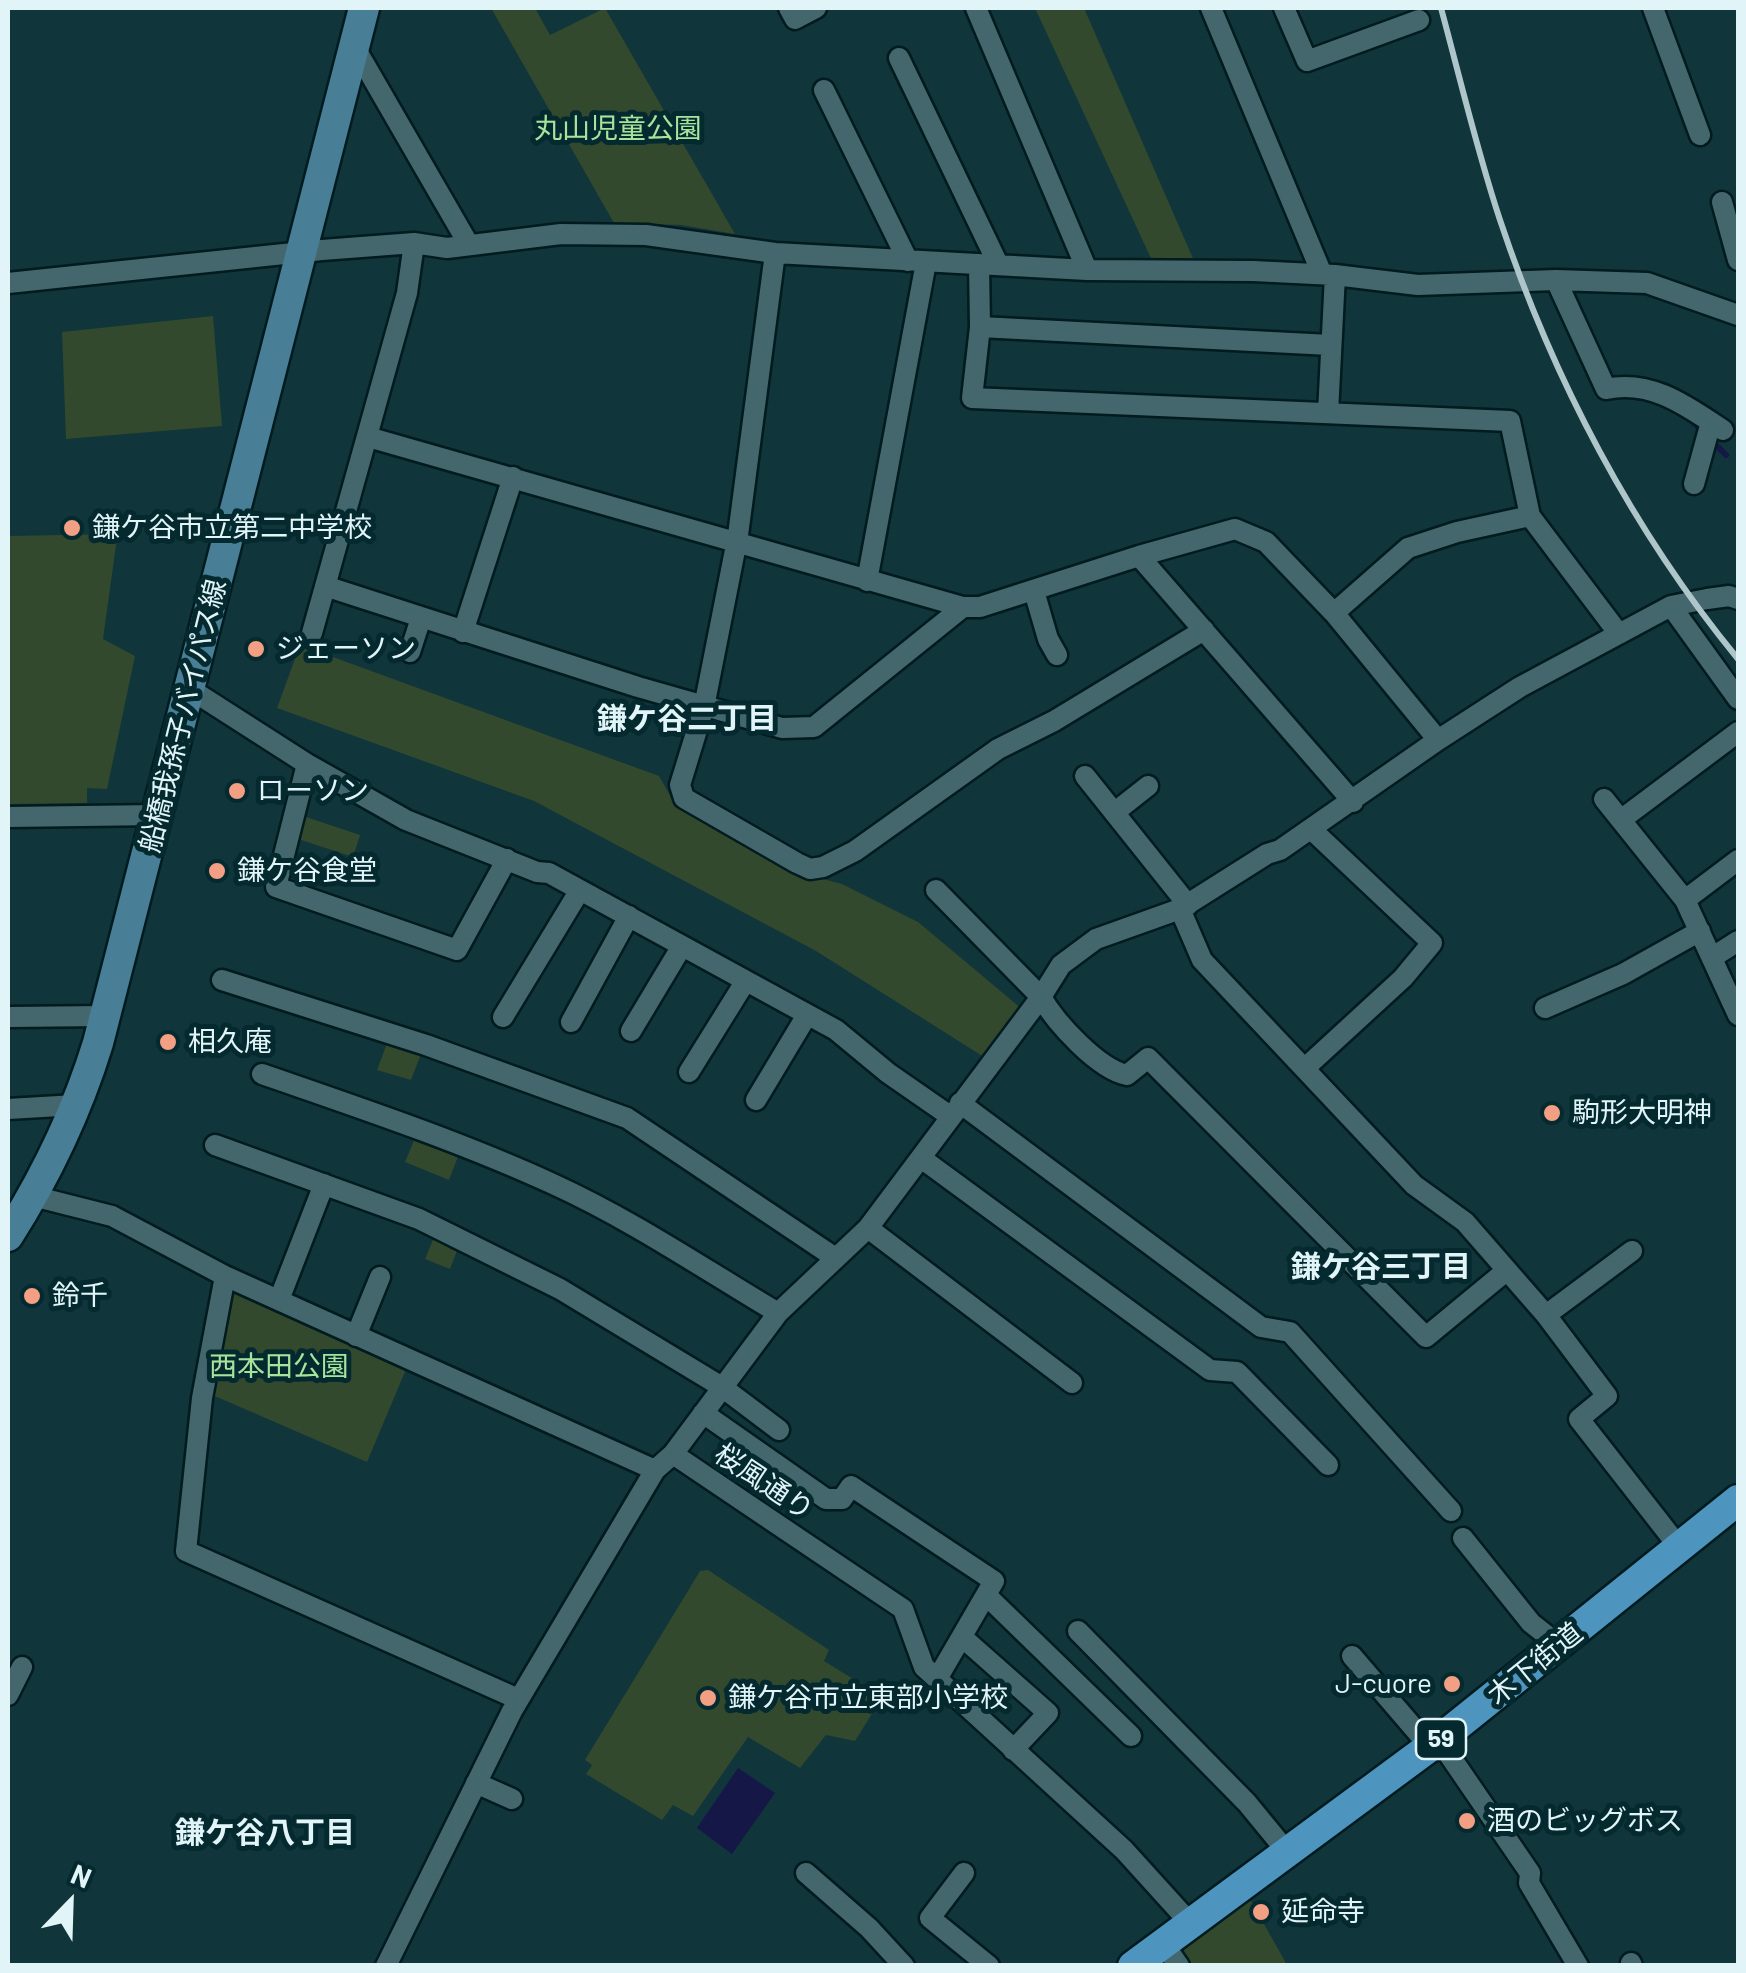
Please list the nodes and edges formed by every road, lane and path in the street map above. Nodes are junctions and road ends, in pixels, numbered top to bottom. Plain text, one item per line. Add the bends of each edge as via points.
1 (364, 8) edge
2 (789, 8) edge
3 (816, 8) edge
4 (976, 8) edge
5 (1211, 8) edge
6 (1284, 8) edge
7 (1652, 8) edge
8 (1403, 18) edge
9 (354, 46) junction
10 (899, 58) dead end
11 (824, 90) dead end
12 (1700, 134) dead end
13 (1722, 202) dead end
14 (414, 243) junction
15 (469, 246) junction
16 (301, 252) junction
17 (775, 253) junction
18 (1738, 260) edge
19 (917, 262) junction
20 (988, 264) junction
21 (1086, 270) junction
22 (1328, 275) junction
23 (1556, 280) junction
24 (8, 283) edge
25 (1738, 315) edge
26 (980, 327) junction
27 (1330, 345) junction
28 (1328, 413) junction
29 (368, 437) junction
30 (513, 477) junction
31 (1694, 484) dead end
32 (1530, 516) junction
33 (734, 542) junction
34 (1139, 556) junction
35 (866, 580) junction
36 (325, 586) junction
37 (1034, 591) junction
38 (1738, 599) edge
39 (1671, 606) junction
40 (963, 607) junction
41 (1334, 613) junction
42 (421, 618) junction
43 (1204, 630) junction
44 (312, 632) dead end
45 (463, 632) junction
46 (1618, 634) junction
47 (410, 652) dead end
48 (1057, 655) dead end
49 (190, 689) junction
50 (1738, 699) edge
51 (704, 707) junction
52 (1738, 732) edge
53 (1438, 740) junction
54 (307, 764) junction
55 (1085, 776) dead end
56 (1148, 786) dead end
57 (1604, 799) dead end
58 (1353, 802) junction
59 (1115, 812) junction
60 (157, 815) junction
61 (8, 816) edge
62 (1622, 819) junction
63 (1311, 829) junction
64 (508, 860) junction
65 (1738, 860) edge
66 (580, 890) junction
67 (936, 890) dead end
68 (1685, 900) junction
69 (1184, 907) junction
70 (629, 916) junction
71 (1700, 930) junction
72 (1738, 941) edge
73 (682, 946) junction
74 (1712, 956) junction
75 (222, 980) dead end
76 (745, 982) junction
77 (1042, 997) junction
78 (1545, 1008) dead end
79 (807, 1015) junction
80 (1738, 1015) edge
81 (8, 1016) edge
82 (105, 1016) junction
83 (502, 1017) dead end
84 (570, 1022) dead end
85 (631, 1031) dead end
86 (1305, 1068) junction
87 (689, 1072) dead end
88 (262, 1074) dead end
89 (756, 1100) dead end
90 (76, 1106) junction
91 (8, 1109) edge
92 (955, 1110) junction
93 (215, 1146) dead end
94 (921, 1158) junction
95 (324, 1184) junction
96 (34, 1196) junction
97 (868, 1228) junction
98 (8, 1236) edge
99 (1632, 1251) dead end
100 (834, 1257) junction
101 (1506, 1271) junction
102 (226, 1276) junction
103 (380, 1277) dead end
104 (279, 1300) junction
105 (778, 1313) junction
106 (1546, 1315) junction
107 (356, 1336) junction
108 (1072, 1383) dead end
109 (722, 1386) junction
110 (702, 1413) junction
111 (779, 1430) dead end
112 (673, 1454) junction
113 (1328, 1465) dead end
114 (655, 1470) junction
115 (1738, 1500) edge
116 (1451, 1511) dead end
117 (1463, 1538) dead end
118 (1680, 1547) junction
119 (986, 1596) junction
120 (1078, 1630) dead end
121 (962, 1637) junction
122 (1558, 1645) junction
123 (1352, 1656) dead end
124 (22, 1667) dead end
125 (938, 1679) junction
126 (8, 1695) edge
127 (518, 1700) junction
128 (1131, 1736) dead end
129 (1434, 1744) junction
130 (1014, 1750) junction
131 (476, 1783) junction
132 (512, 1799) dead end
133 (1288, 1853) junction
134 (806, 1873) dead end
135 (964, 1873) dead end
136 (1191, 1924) junction
137 (1171, 1954) edge
138 (906, 1961) edge
139 (386, 1966) edge
140 (989, 1966) edge
141 (1133, 1966) edge
142 (1578, 1966) edge

1 - 9 street, 船橋我孫子バイパス線
2 - 3 street via 796,19
4 - 21 street
5 - 22 street
6 - 8 street via 1308,61
7 - 12 street
9 - 15 street
9 - 16 street, 船橋我孫子バイパス線
10 - 20 street
11 - 19 street
13 - 18 street
14 - 15 street
14 - 16 street
14 - 29 street via 408,293
15 - 17 street via 561,234 646,234
16 - 24 street
16 - 49 street, 船橋我孫子バイパス線
17 - 19 street
17 - 33 street
19 - 20 street
19 - 35 street
20 - 21 street
20 - 26 street
21 - 22 street
22 - 23 street via 1418,285
22 - 27 street
23 - 25 street via 1647,282
23 - 31 street via 1606,388 1661,393 1717,426
26 - 27 street
26 - 28 street via 972,398
27 - 28 street
28 - 32 street via 1510,421
29 - 30 street
29 - 36 street
30 - 33 street
30 - 45 street
32 - 41 street via 1408,548
32 - 46 street
33 - 35 street
33 - 51 street
34 - 37 street
34 - 41 street via 1235,529 1266,542
34 - 43 street
35 - 40 street
36 - 42 street
36 - 44 street
37 - 40 street
37 - 48 street
38 - 39 street
39 - 46 street
39 - 50 street
40 - 51 street via 814,727 782,728
41 - 53 street
42 - 45 street
42 - 47 street
43 - 51 street via 998,749 819,873 684,798 680,784
43 - 58 street
45 - 51 street
46 - 53 street
49 - 54 street
49 - 60 street, 船橋我孫子バイパス線
52 - 62 street
53 - 58 street
54 - 64 street via 406,820
54 - 64 street via 276,887 457,950
55 - 59 street
56 - 59 street
57 - 62 street
58 - 63 street
59 - 69 street
60 - 61 street
60 - 82 street, 船橋我孫子バイパス線
62 - 68 street
63 - 69 street
63 - 86 street via 1432,943
64 - 66 street
65 - 68 street
66 - 70 street
66 - 83 street
67 - 77 street
68 - 71 street
69 - 77 street via 1096,939 1061,965
69 - 86 street via 1202,960
70 - 73 street
70 - 84 street
71 - 74 street
71 - 78 street via 1624,974
72 - 74 street
73 - 76 street
73 - 85 street
74 - 80 street
75 - 100 street via 627,1118
76 - 79 street
76 - 87 street
77 - 92 street
77 - 101 street via 1053,1017 1113,1072 1127,1075 1148,1058 1426,1336
79 - 89 street
79 - 92 street via 888,1073
81 - 82 street
82 - 90 street, 船橋我孫子バイパス線
86 - 101 street via 1414,1185 1465,1222
88 - 105 street via 554,1184
90 - 91 street
90 - 96 street, 船橋我孫子バイパス線
92 - 94 street
92 - 116 street via 1261,1327 1290,1332
93 - 95 street
94 - 97 street
94 - 113 street via 1210,1370 1237,1372
95 - 104 street
95 - 109 street via 419,1219 560,1289
96 - 98 street, 船橋我孫子バイパス線
96 - 102 street via 112,1216
97 - 100 street
97 - 108 street
99 - 106 street
100 - 105 street
101 - 106 street
102 - 104 street
102 - 127 street via 202,1398 186,1552
103 - 107 street
104 - 107 street
105 - 109 street
106 - 118 street via 1607,1396 1580,1419
107 - 114 street
109 - 110 street
109 - 111 street
110 - 112 street
110 - 119 street via 826,1499 842,1499 851,1486 994,1582
112 - 114 street, 桜風通り
112 - 125 street, 桜風通り via 903,1609 924,1667
114 - 127 street, 桜風通り
115 - 118 main road, 木下街道 / 59
117 - 122 street via 1531,1623
118 - 122 main road, 木下街道 / 59
119 - 121 street
119 - 128 street
120 - 133 street
121 - 125 street
121 - 130 street via 1048,1714
122 - 129 main road, 木下街道 / 59
123 - 129 street
124 - 126 street
125 - 130 street, 桜風通り
127 - 131 street, 桜風通り
129 - 133 main road, 木下街道 / 59
129 - 142 street via 1530,1873
130 - 136 street, 桜風通り via 1124,1850
131 - 132 street
131 - 139 street, 桜風通り
133 - 136 main road, 木下街道 / 59
134 - 138 street
135 - 140 street via 930,1918
136 - 137 main road, 木下街道 / 59
137 - 141 main road, 木下街道 / 59

